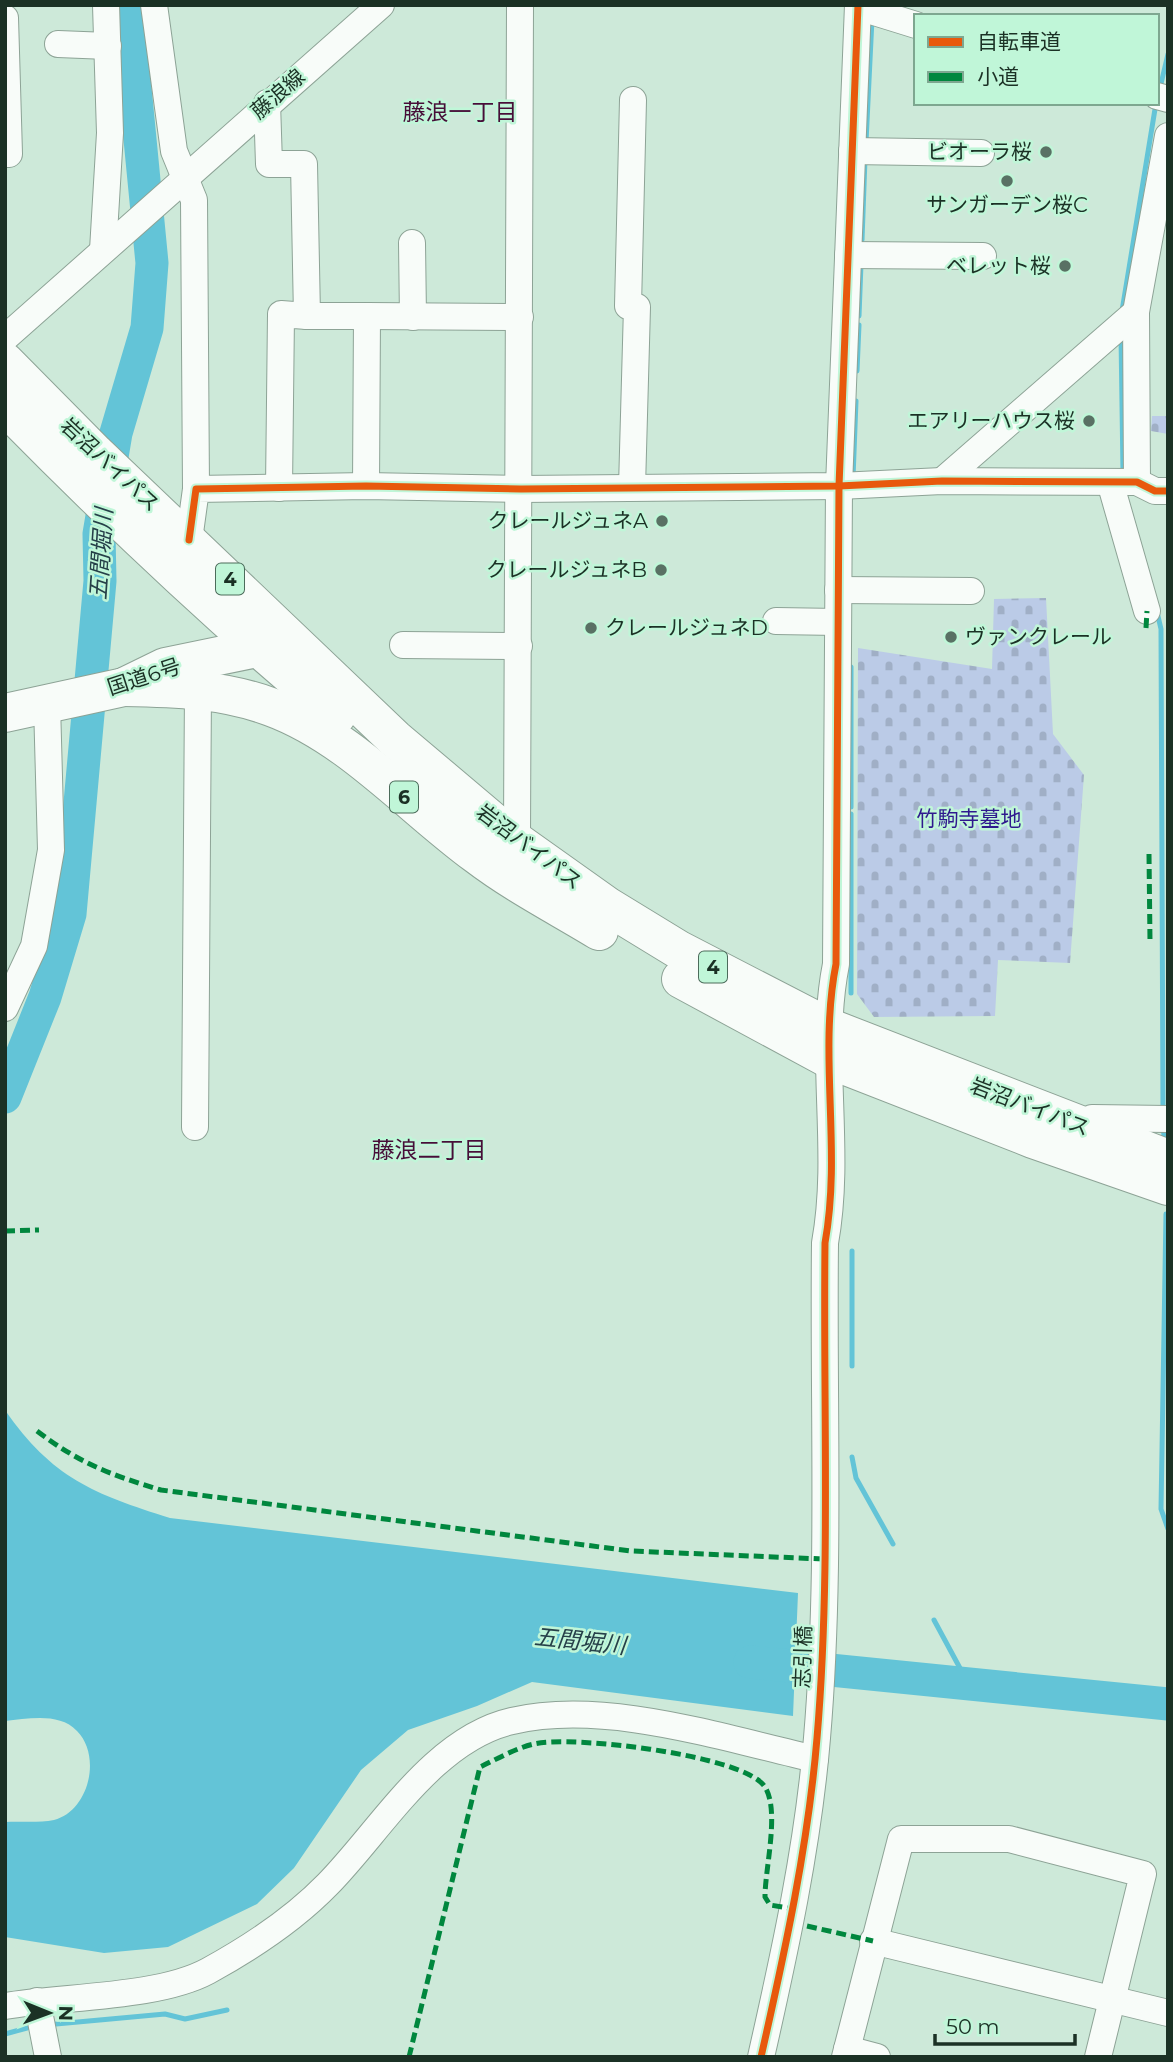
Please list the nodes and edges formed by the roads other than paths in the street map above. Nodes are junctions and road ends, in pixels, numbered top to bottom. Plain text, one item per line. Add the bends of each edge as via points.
1 (106, 5) edge
2 (155, 5) edge
3 (381, 5) edge
4 (520, 5) edge
5 (866, 9) edge
6 (5, 18) edge
7 (914, 24) edge
8 (58, 44) dead end
9 (108, 46) junction
10 (633, 100) dead end
11 (267, 103) junction
12 (1168, 136) edge
13 (862, 151) junction
14 (981, 152) dead end
15 (5, 154) edge
16 (181, 181) junction
17 (113, 242) junction
18 (412, 243) dead end
19 (857, 255) junction
20 (983, 256) dead end
21 (1136, 312) junction
22 (307, 316) junction
23 (367, 316) junction
24 (413, 317) junction
25 (520, 317) junction
26 (5, 338) edge
27 (5, 362) edge
28 (5, 406) edge
29 (91, 471) junction
30 (942, 481) junction
31 (1110, 482) junction
32 (1137, 482) junction
33 (366, 486) junction
34 (848, 486) junction
35 (632, 487) junction
36 (279, 488) junction
37 (196, 489) junction
38 (521, 489) junction
39 (1168, 491) edge
40 (133, 509) junction
41 (189, 540) junction
42 (193, 588) junction
43 (847, 590) junction
44 (971, 591) dead end
45 (1147, 611) dead end
46 (776, 621) dead end
47 (838, 622) junction
48 (403, 645) dead end
49 (519, 646) junction
50 (257, 648) junction
51 (166, 667) junction
52 (321, 668) junction
53 (124, 687) junction
54 (198, 690) junction
55 (57, 701) junction
56 (5, 713) edge
57 (517, 842) junction
58 (599, 931) junction
59 (5, 1008) edge
60 (830, 1044) junction
61 (1168, 1119) edge
62 (195, 1127) dead end
63 (1081, 1128) junction
64 (1168, 1158) edge
65 (1168, 1186) edge
66 (816, 1748) junction
67 (873, 1941) junction
68 (1113, 1999) junction
69 (37, 2001) junction
70 (5, 2006) edge
71 (1168, 2013) edge
72 (846, 2053) edge
73 (48, 2057) edge
74 (761, 2057) edge
75 (877, 2057) edge
76 (1098, 2057) edge

1 - 9 street
2 - 16 street
3 - 11 street, 藤浪線
4 - 25 street
5 - 7 street
5 - 13 street, 志引橋
6 - 15 street via 9,154
8 - 9 street
9 - 17 street
10 - 35 street via 628,306 636,307
11 - 16 street, 藤浪線
11 - 22 street via 269,164 304,164
12 - 21 street
13 - 14 street
13 - 19 street, 志引橋
16 - 17 street, 藤浪線
16 - 37 street via 194,200
17 - 26 street
18 - 24 street
19 - 20 street
19 - 34 street, 志引橋
21 - 30 street
21 - 32 street
22 - 23 street
22 - 36 street via 282,314
23 - 24 street
23 - 33 street
24 - 25 street
25 - 38 street
27 - 29 highway, 岩沼バイパス / 4
28 - 29 highway, 岩沼バイパス / 4
29 - 40 highway, 岩沼バイパス / 4
30 - 31 street
30 - 34 street
31 - 32 street
31 - 45 street
32 - 39 street via 1155,491
33 - 36 street
33 - 38 street
34 - 35 street
34 - 43 street, 志引橋
35 - 38 street
36 - 37 street
37 - 41 street
38 - 49 street
40 - 41 highway, 岩沼バイパス / 4
40 - 42 highway, 岩沼バイパス / 4
41 - 52 highway, 岩沼バイパス / 4
42 - 50 highway, 岩沼バイパス / 4
42 - 51 highway via 204,626 195,649
43 - 44 street
43 - 47 street, 志引橋
46 - 47 street
47 - 60 street, 志引橋 via 836,964
48 - 49 street
49 - 57 street
50 - 51 highway, 国道6号 / 6
50 - 52 highway, 国道6号 / 6 via 298,654
50 - 58 highway, 岩沼バイパス / 4
51 - 53 highway, 国道6号 / 6
52 - 57 highway, 岩沼バイパス / 4 via 395,739
53 - 54 highway, 6
53 - 55 highway, 国道6号 / 6
54 - 58 highway, 6 via 270,706 316,729 477,856
54 - 62 street
55 - 56 highway, 国道6号 / 6
55 - 59 street via 51,850 34,946
57 - 60 highway, 岩沼バイパス / 4 via 607,906
58 - 60 highway, 岩沼バイパス / 4 via 738,1011
60 - 63 highway, 岩沼バイパス / 4
60 - 65 highway, 岩沼バイパス / 4 via 1033,1139
60 - 66 street, 志引橋 via 833,1192 825,1243 824,1578
61 - 63 street via 1093,1118
63 - 64 highway, 岩沼バイパス / 4
66 - 69 street via 618,1715 559,1713 510,1721 479,1735 428,1770 327,1885 244,1950 206,1973 172,1987
66 - 74 street, 志引橋 via 792,1922
67 - 68 street
67 - 68 street via 901,1839 1009,1839 1143,1874
67 - 72 street
68 - 71 street
68 - 76 street
69 - 70 street
69 - 73 street
72 - 75 street

